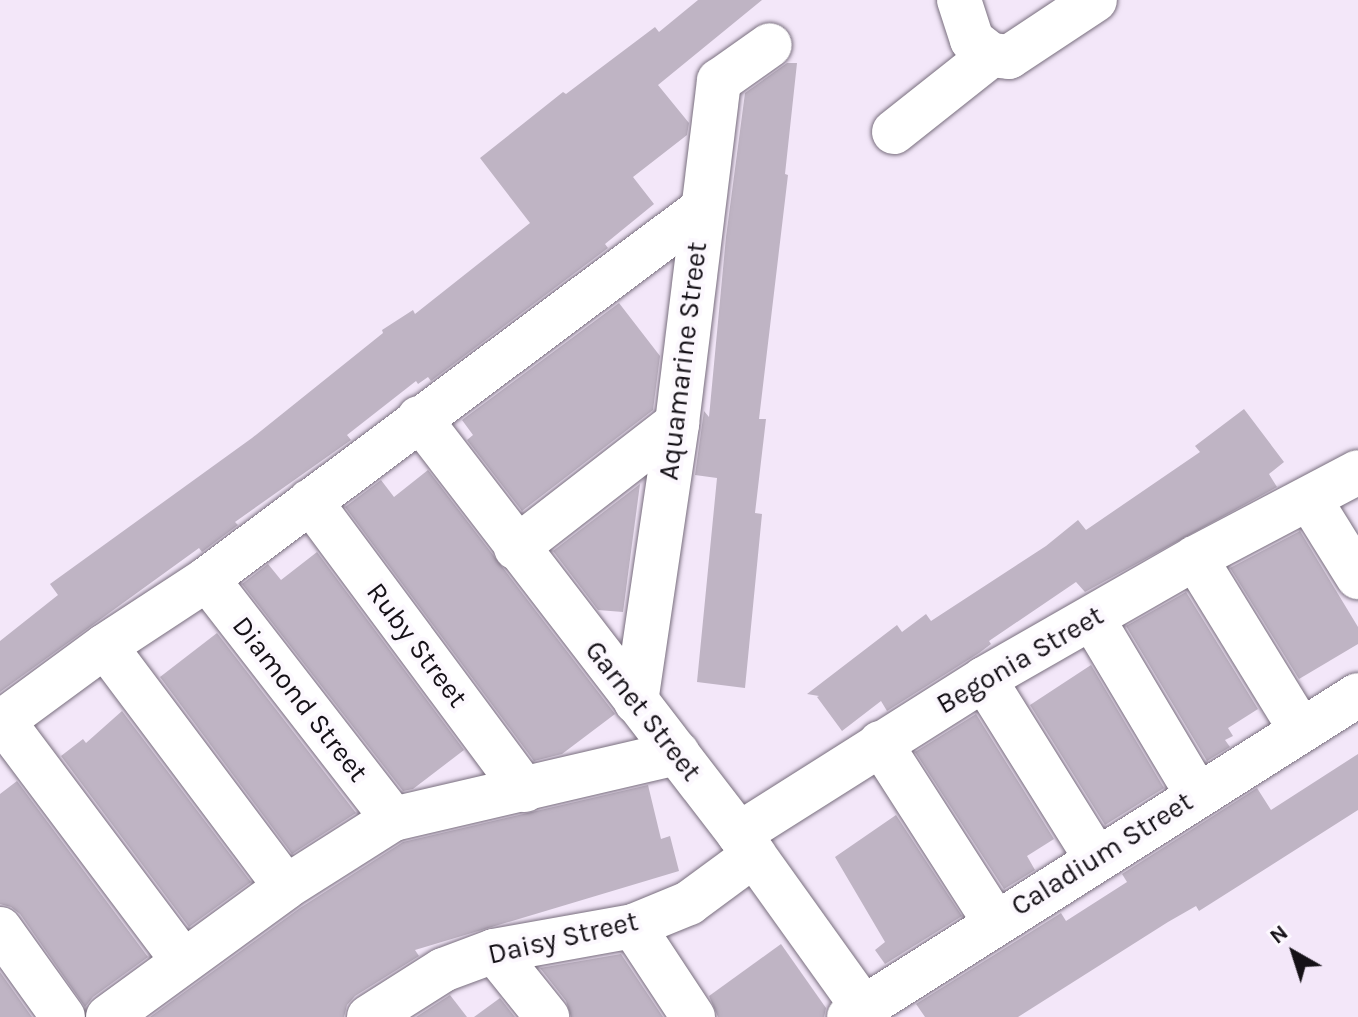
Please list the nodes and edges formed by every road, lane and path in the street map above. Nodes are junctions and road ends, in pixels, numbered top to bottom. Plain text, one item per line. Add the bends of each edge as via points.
1 (959, 0) edge
2 (1095, 0) edge
3 (770, 45) dead end
4 (991, 55) junction
5 (894, 132) dead end
6 (701, 210) junction
7 (419, 418) junction
8 (677, 423) junction
9 (1358, 472) edge
10 (1310, 500) junction
11 (310, 501) junction
12 (516, 548) junction
13 (1195, 558) junction
14 (1358, 577) edge
15 (207, 579) junction
16 (1092, 618) junction
17 (105, 646) junction
18 (984, 679) junction
19 (1358, 695) edge
20 (636, 702) junction
21 (1, 722) edge
22 (1300, 729) junction
23 (880, 743) junction
24 (677, 753) junction
25 (525, 790) junction
26 (1197, 794) junction
27 (393, 819) junction
28 (746, 844) junction
29 (1096, 858) junction
30 (286, 887) junction
31 (995, 922) junction
32 (633, 926) junction
33 (0, 929) edge
34 (494, 951) junction
35 (183, 961) junction
36 (856, 1012) edge
37 (382, 1013) edge
38 (63, 1017) edge
39 (108, 1017) edge
40 (547, 1017) edge
41 (693, 1017) edge

1 - 4 street via 972,40
2 - 4 street via 1009,57
3 - 6 street, Aquamarine Street via 719,81
4 - 5 street
6 - 7 street
6 - 8 street, Aquamarine Street
7 - 11 street
7 - 12 street, Garnet Street
8 - 12 street
8 - 20 street, Aquamarine Street
9 - 10 street, Begonia Street
10 - 13 street, Begonia Street
10 - 14 street
11 - 15 street
11 - 25 street, Ruby Street
12 - 20 street, Garnet Street
13 - 16 street, Begonia Street
13 - 22 street
15 - 17 street
15 - 27 street, Diamond Street
16 - 18 street, Begonia Street
16 - 26 street
17 - 21 street
17 - 30 street
18 - 23 street, Begonia Street
18 - 29 street
19 - 22 street, Caladium Street
20 - 24 street, Garnet Street
21 - 35 street
22 - 26 street, Caladium Street
23 - 28 street, Begonia Street
23 - 31 street
24 - 25 street
24 - 28 street, Garnet Street
25 - 27 street
26 - 29 street, Caladium Street
27 - 30 street
28 - 32 street, Daisy Street via 689,903
28 - 36 street, Garnet Street
29 - 31 street, Caladium Street
30 - 35 street
31 - 36 street, Caladium Street
32 - 34 street, Daisy Street
32 - 41 street
33 - 38 street
34 - 37 street, Daisy Street via 443,970
34 - 40 street
35 - 39 street

